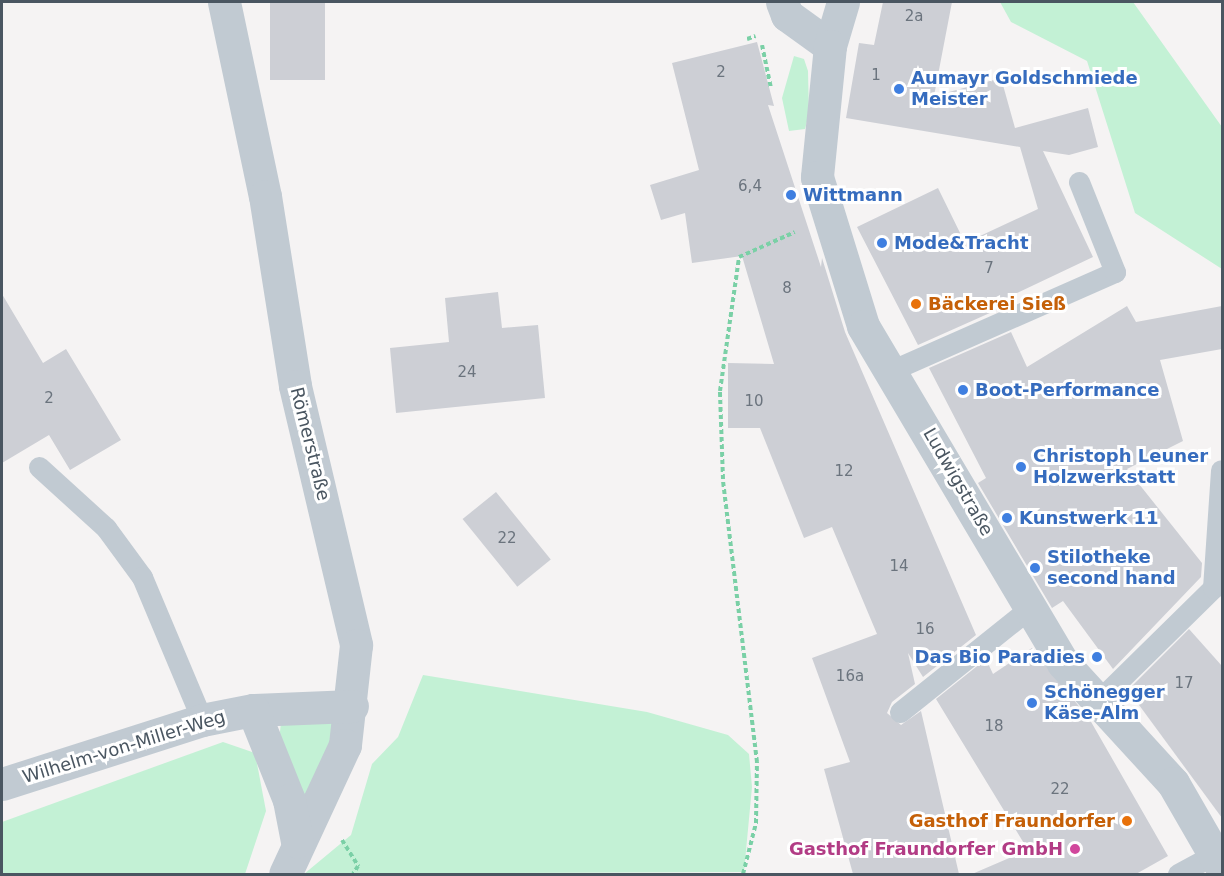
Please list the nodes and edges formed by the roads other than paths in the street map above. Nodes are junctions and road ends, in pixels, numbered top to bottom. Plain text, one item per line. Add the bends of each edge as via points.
1 (224, 2) edge
2 (782, 2) edge
3 (843, 2) edge
4 (830, 46) junction
5 (1079, 182) dead end
6 (888, 372) junction
7 (39, 467) dead end
8 (1221, 470) dead end
9 (1218, 592) edge
10 (1031, 607) junction
11 (1096, 703) junction
12 (352, 706) junction
13 (253, 710) junction
14 (900, 712) dead end
15 (202, 720) junction
16 (2, 784) edge
17 (297, 841) junction
18 (1219, 861) edge
19 (285, 874) edge
20 (1178, 874) edge

1 - 12 street, Römerstraße via 265,196 295,386 351,610 357,671
2 - 4 street via 787,15
3 - 4 street, Ludwigstraße
4 - 6 street, Ludwigstraße via 817,177 863,326
5 - 6 lane via 1115,272
6 - 10 street, Ludwigstraße via 917,412
7 - 15 lane via 106,528 142,577
8 - 9 lane
9 - 11 lane
10 - 11 street, Ludwigstraße via 1063,663
10 - 14 lane
11 - 18 street, Ludwigstraße via 1173,783
12 - 13 street, Wilhelm-von-Miller-Weg
12 - 17 street, Römerstraße via 345,744
13 - 15 street, Wilhelm-von-Miller-Weg
13 - 17 street via 289,800
15 - 16 street, Wilhelm-von-Miller-Weg
17 - 19 street, Römerstraße
18 - 20 lane

